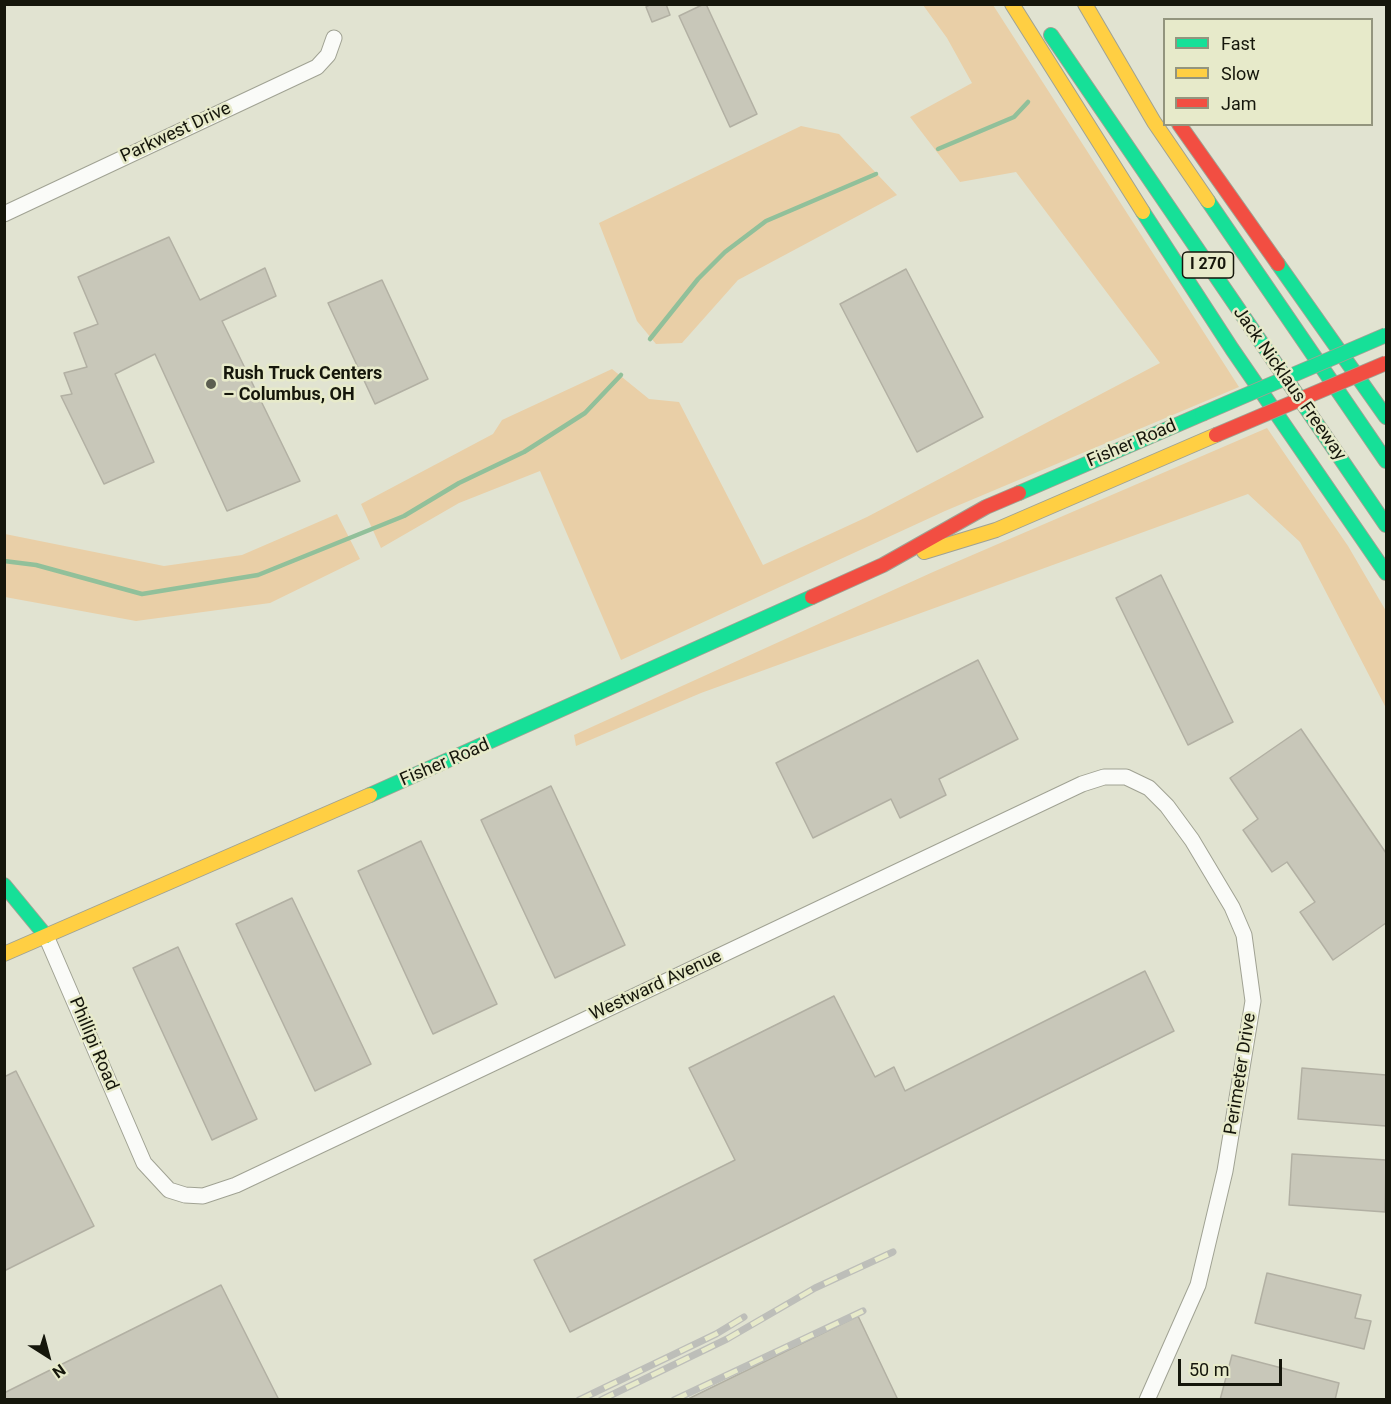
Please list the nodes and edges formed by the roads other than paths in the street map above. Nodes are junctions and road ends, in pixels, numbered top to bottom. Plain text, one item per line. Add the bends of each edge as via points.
1 (1012, 4) edge
2 (1085, 4) edge
3 (1041, 21) dead end
4 (334, 38) dead end
5 (1150, 86) dead end
6 (1180, 126) edge
7 (4, 213) edge
8 (1386, 335) edge
9 (1386, 363) edge
10 (1386, 417) edge
11 (1386, 461) edge
12 (1386, 525) edge
13 (1360, 535) junction
14 (883, 565) junction
15 (1386, 573) edge
16 (1386, 585) edge
17 (1126, 777) joint
18 (4, 885) edge
19 (46, 936) junction
20 (4, 954) edge
21 (185, 1195) joint
22 (1147, 1400) edge

1 - 13 main road via 1219,330
2 - 5 main road
2 - 11 main road, Jack Nicklaus Freeway / I 270 via 1154,122
3 - 12 main road, Jack Nicklaus Freeway / I 270
4 - 7 street, Parkwest Drive via 328,55 317,67
6 - 10 main road
8 - 14 main road, Fisher Road, bridge via 986,507
9 - 14 main road, Fisher Road, bridge via 996,530
13 - 15 main road
13 - 16 main road
14 - 19 main road, Fisher Road via 500,740
17 - 21 street, Westward Avenue via 1104,777 1082,784 247,1180 203,1196
17 - 22 street, Perimeter Drive via 1149,788 1167,806 1232,907 1244,934 1253,1001 1225,1171 1198,1285
18 - 19 main road, Phillipi Road
19 - 20 main road, Fisher Road
19 - 21 street, Phillipi Road via 144,1163 169,1190

